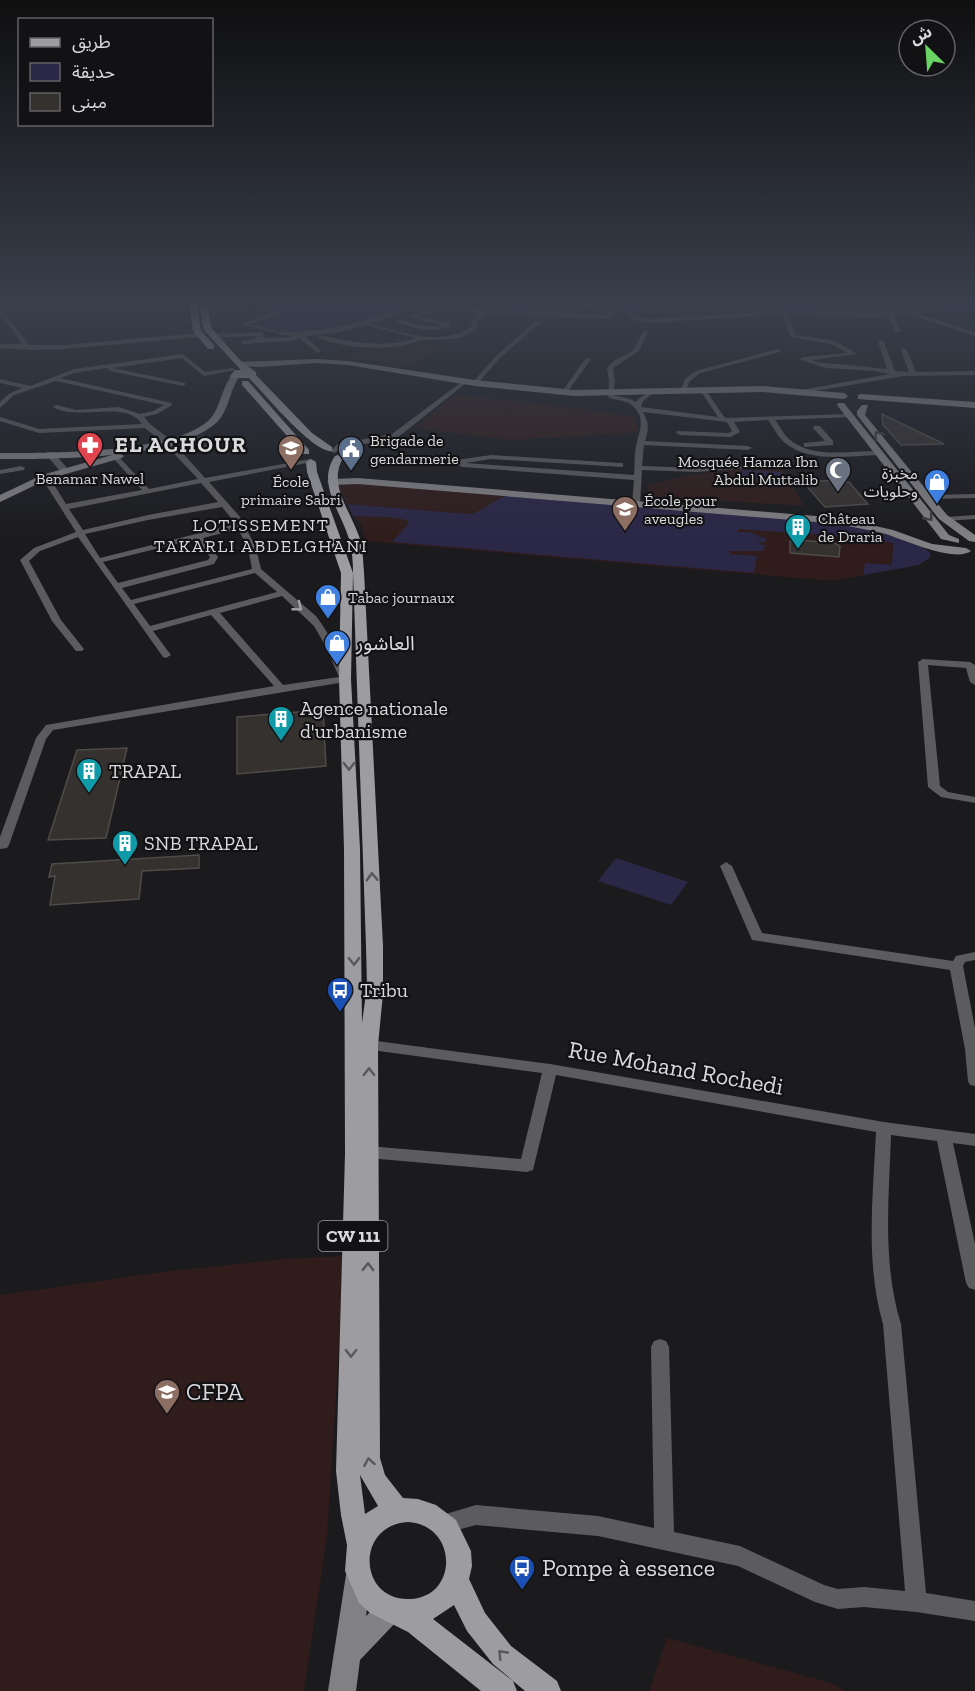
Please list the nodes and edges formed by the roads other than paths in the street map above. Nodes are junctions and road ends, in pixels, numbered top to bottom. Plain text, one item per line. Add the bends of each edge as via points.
1 (8, 383) edge
2 (44, 383) edge
3 (74, 383) edge
4 (178, 383) edge
5 (229, 383) edge
6 (246, 383) edge
7 (259, 383) edge
8 (455, 383) edge
9 (475, 383) edge
10 (571, 383) edge
11 (612, 383) edge
12 (686, 383) edge
13 (847, 383) edge
14 (183, 384) dead end
15 (462, 384) junction
16 (29, 388) junction
17 (683, 391) junction
18 (803, 391) junction
19 (564, 393) junction
20 (705, 393) junction
21 (130, 395) junction
22 (611, 395) junction
23 (648, 395) junction
24 (841, 401) junction
25 (866, 403) junction
26 (0, 406) edge
27 (56, 407) dead end
28 (975, 407) edge
29 (638, 408) junction
30 (119, 410) junction
31 (140, 416) junction
32 (850, 417) junction
33 (770, 418) junction
34 (0, 419) edge
35 (726, 420) junction
36 (147, 426) junction
37 (817, 428) dead end
38 (680, 433) dead end
39 (169, 443) junction
40 (640, 443) junction
41 (794, 445) junction
42 (748, 448) dead end
43 (334, 453) junction
44 (877, 453) junction
45 (50, 454) junction
46 (0, 456) edge
47 (117, 457) junction
48 (308, 458) junction
49 (620, 465) dead end
50 (764, 465) dead end
51 (21, 468) dead end
52 (638, 468) junction
53 (65, 471) junction
54 (0, 472) edge
55 (45, 477) junction
56 (638, 478) junction
57 (331, 479) junction
58 (202, 480) junction
59 (147, 491) junction
60 (975, 496) edge
61 (928, 497) junction
62 (0, 499) edge
63 (636, 501) junction
64 (223, 504) junction
65 (66, 507) junction
66 (975, 518) edge
67 (946, 519) junction
68 (240, 526) junction
69 (80, 532) junction
70 (198, 537) junction
71 (974, 540) edge
72 (954, 542) junction
73 (970, 551) edge
74 (98, 561) junction
75 (256, 570) junction
76 (117, 586) junction
77 (282, 593) junction
78 (128, 603) junction
79 (214, 612) junction
80 (148, 629) junction
81 (79, 649) dead end
82 (166, 655) dead end
83 (345, 680) junction
84 (975, 682) edge
85 (281, 688) junction
86 (975, 800) edge
87 (0, 822) edge
88 (13, 822) junction
89 (0, 845) edge
90 (726, 866) dead end
91 (975, 956) edge
92 (956, 966) junction
93 (369, 1045) junction
94 (973, 1049) edge
95 (550, 1069) junction
96 (975, 1081) edge
97 (884, 1128) junction
98 (944, 1136) junction
99 (975, 1140) edge
100 (368, 1152) junction
101 (975, 1283) edge
102 (660, 1347) dead end
103 (398, 1510) junction
104 (446, 1523) junction
105 (664, 1540) junction
106 (360, 1546) junction
107 (358, 1575) junction
108 (455, 1579) junction
109 (916, 1602) junction
110 (392, 1610) junction
111 (975, 1611) edge
112 (347, 1654) junction
113 (342, 1691) edge
114 (503, 1691) edge
115 (547, 1691) edge

1 - 16 street
2 - 16 street
3 - 21 street
4 - 14 street
5 - 39 main road via 216,418 198,432
6 - 48 main road, CW 111
7 - 43 main road via 309,435
8 - 15 main road
9 - 19 main road
10 - 19 street
11 - 22 street
12 - 17 street
13 - 18 street
15 - 22 main road via 552,395
15 - 43 street via 397,435 341,446
16 - 26 street via 12,394
17 - 18 main road
17 - 22 main road
18 - 24 main road
19 - 22 main road
20 - 23 main road
20 - 24 main road via 786,393
20 - 35 street
21 - 30 street
21 - 31 street via 170,404
22 - 23 main road
22 - 29 street
23 - 29 street via 640,400
24 - 25 main road
24 - 32 main road
25 - 28 main road
61 -> 25 main road via 861,414
27 - 30 street via 76,412
29 - 35 street
29 - 40 street via 645,431
30 - 31 street
31 - 36 street
32 - 33 street
32 - 44 main road
33 - 35 street
33 - 41 street
34 - 36 street via 39,431
35 - 38 street via 736,432
36 - 39 street
37 - 41 street via 830,443
39 - 45 main road
39 - 47 main road
39 - 58 street
40 - 42 street
40 - 52 street
41 - 44 street via 811,452
43 - 48 main road
43 - 57 main road
44 -> 72 main road via 945,537
45 - 46 main road
45 - 53 street
47 - 53 main road
47 - 59 street
48 - 58 street
48 - 83 main road, CW 111 via 347,573
49 - 56 street via 485,457 457,462
50 - 52 street via 696,470
51 - 54 street
52 - 56 street
53 - 55 main road
55 - 62 main road
55 - 65 street
56 - 63 street
57 - 63 main road
93 -> 57 main road via 375,980 362,599 354,533
58 - 59 street
58 - 64 street
59 - 65 street
60 - 61 street
61 - 67 main road
63 - 72 main road via 864,517 926,538
63 - 73 main road via 840,521 877,528 930,547
64 - 68 street
64 - 69 street
65 - 69 street
66 - 67 street
67 - 71 main road
68 - 70 street
68 - 75 street via 252,548
69 - 74 street
69 - 81 street via 40,546 24,560 57,621
70 - 74 street
70 - 76 street via 214,557 211,562
71 - 72 main road via 963,538
72 - 73 main road via 957,548
74 - 76 street
75 - 77 street
75 - 78 street
76 - 78 street
77 - 79 street
77 -> 83 street via 313,618 331,644
78 - 80 street
79 - 80 street
79 - 85 street
80 - 82 street
83 - 85 street
83 -> 106 main road, CW 111 via 352,849 355,1154 348,1471
84 - 86 street via 970,665 923,662 934,787 945,795
85 - 88 street via 50,727 41,738
87 - 88 street
88 - 89 street
90 - 92 street via 757,937
91 - 92 street via 962,959
92 - 94 street
93 - 95 street, Rue Mohand Rochedi
100 -> 93 main road
94 - 96 street
95 - 97 street, Rue Mohand Rochedi
95 - 100 street via 527,1166
97 - 98 street, Rue Mohand Rochedi
97 - 109 street via 880,1229 883,1285 892,1324
98 - 99 street, Rue Mohand Rochedi
98 - 101 street
103 -> 100 main road via 375,1484 367,1449
102 - 105 street
103 - 104 main road via 424,1510
103 - 106 main road via 369,1530
104 - 105 street via 476,1515 598,1526
104 - 108 main road via 459,1549
105 - 109 street via 740,1556 838,1599
106 - 107 main road
107 - 110 main road via 375,1602
107 - 112 main road
108 - 110 main road via 445,1595 430,1606 412,1612
115 -> 108 main road via 502,1655 476,1622
109 - 111 street
110 - 112 main road
110 - 114 main road via 417,1623
112 - 113 main road

